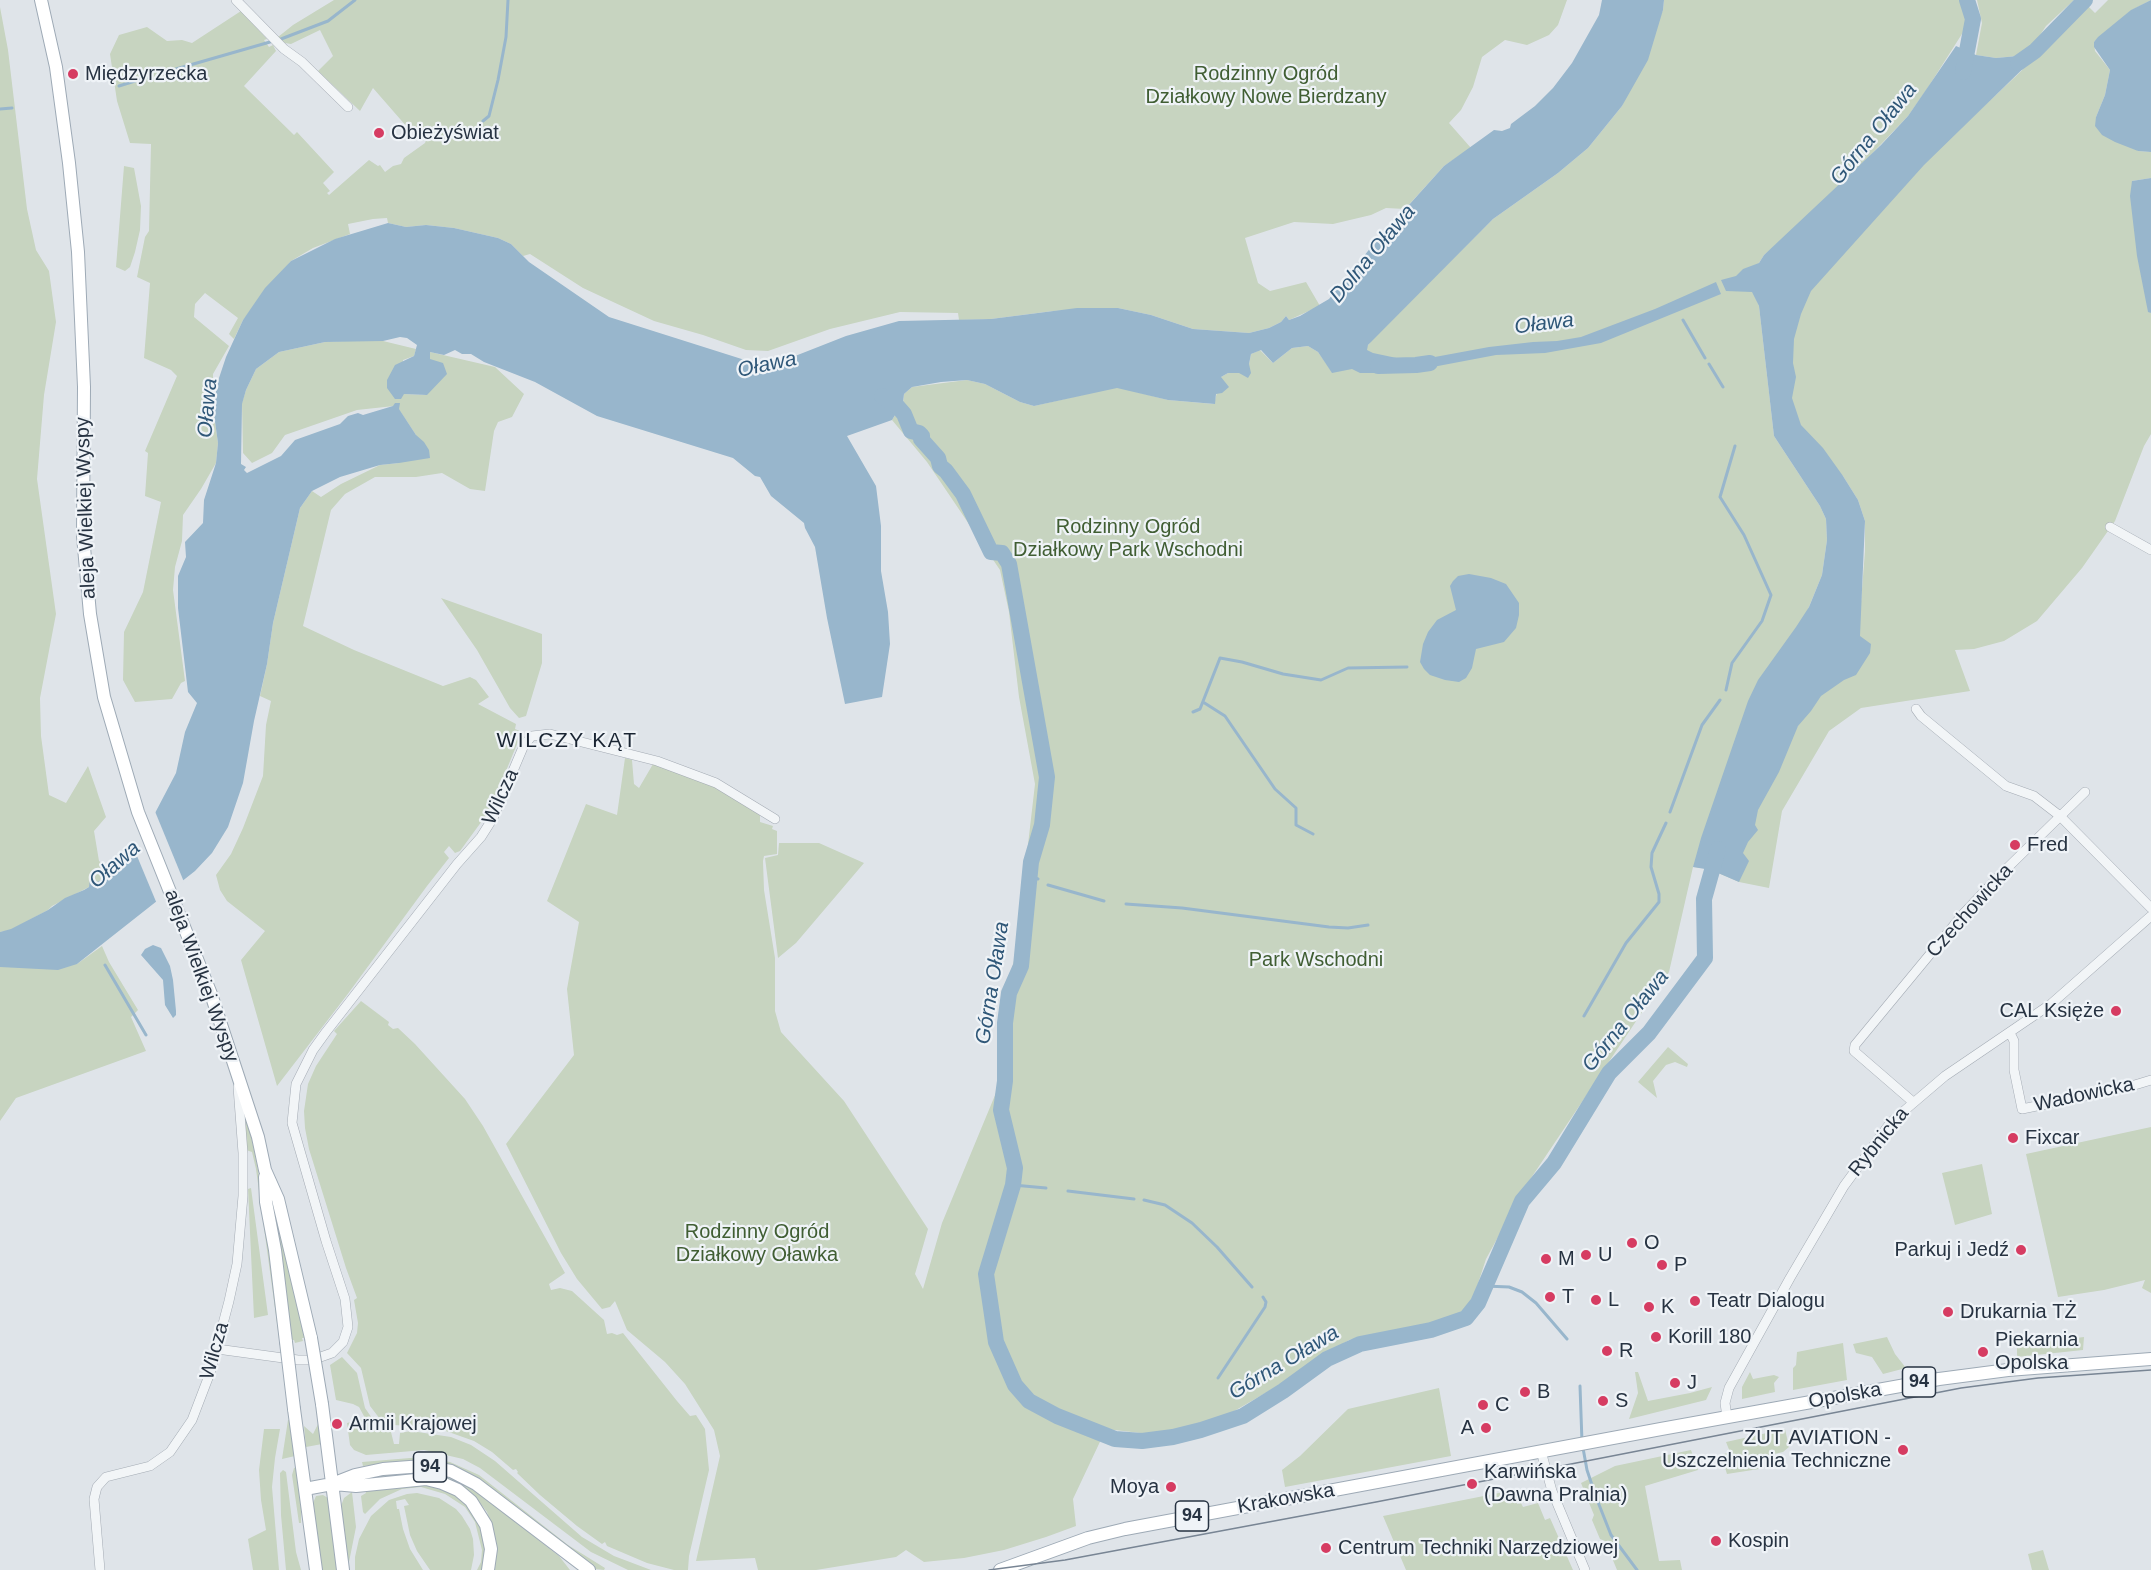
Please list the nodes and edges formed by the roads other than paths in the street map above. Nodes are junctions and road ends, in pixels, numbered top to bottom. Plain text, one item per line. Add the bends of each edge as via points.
1 (41, 0) edge
2 (236, 0) edge
3 (348, 107) dead end
4 (2110, 527) dead end
5 (2151, 550) edge
6 (1916, 709) dead end
7 (2085, 792) dead end
8 (2060, 816) junction
9 (775, 819) dead end
10 (2151, 908) edge
11 (2151, 916) edge
12 (2010, 1032) junction
13 (237, 1074) junction
14 (2151, 1080) edge
15 (1913, 1102) junction
16 (265, 1170) junction
17 (217, 1349) junction
18 (2151, 1359) edge
19 (1727, 1417) junction
20 (1541, 1451) junction
21 (332, 1484) junction
22 (305, 1489) junction
23 (574, 1564) edge
24 (100, 1570) edge
25 (316, 1570) edge
26 (343, 1570) edge
27 (489, 1570) edge
28 (589, 1570) edge
29 (1000, 1570) edge
30 (1584, 1570) edge

1 - 13 main road, aleja Wielkiej Wyspy via 57,76 79,271 84,387 83,536 90,614 104,697 138,813 211,994
2 - 3 street
4 - 5 street
6 - 8 street via 2006,786 2034,796
7 - 8 street
8 - 10 street
8 - 15 street, Czechowicka via 1964,913 1855,1045 1854,1051
9 - 17 street, Wilcza via 716,783 657,761 550,734 532,735 524,745 494,818 326,1032 296,1084 292,1123 345,1299 348,1327 343,1342 332,1353 312,1360
11 - 12 street, Rybnicka via 2050,1004
12 - 14 street, Wadowicka via 2022,1109
12 - 15 street, Rybnicka
13 - 16 main road, aleja Wielkiej Wyspy
13 - 17 street, Wilcza via 243,1196 237,1264
15 - 19 street, Rybnicka via 1879,1137 1818,1227 1729,1388
16 - 21 main road, aleja Wielkiej Wyspy, bridge via 278,1199 311,1338
16 - 22 main road, aleja Wielkiej Wyspy, bridge
17 - 24 street, Wilcza via 196,1410 170,1452 150,1466 106,1477 97,1487 94,1503
18 - 19 main road, Opolska / 94 via 1939,1379
19 - 20 main road, Opolska / 94
20 - 29 main road, Krakowska / 94 via 1125,1528
20 - 30 street via 1552,1491
21 - 22 main road, 94
21 - 23 main road, 94 via 383,1469 423,1466 451,1471 476,1484
21 - 26 main road, aleja Wielkiej Wyspy
21 - 27 main road via 356,1486 417,1479 449,1485 471,1501 486,1525 491,1549
22 - 25 main road, aleja Wielkiej Wyspy
23 - 28 main road, 94

